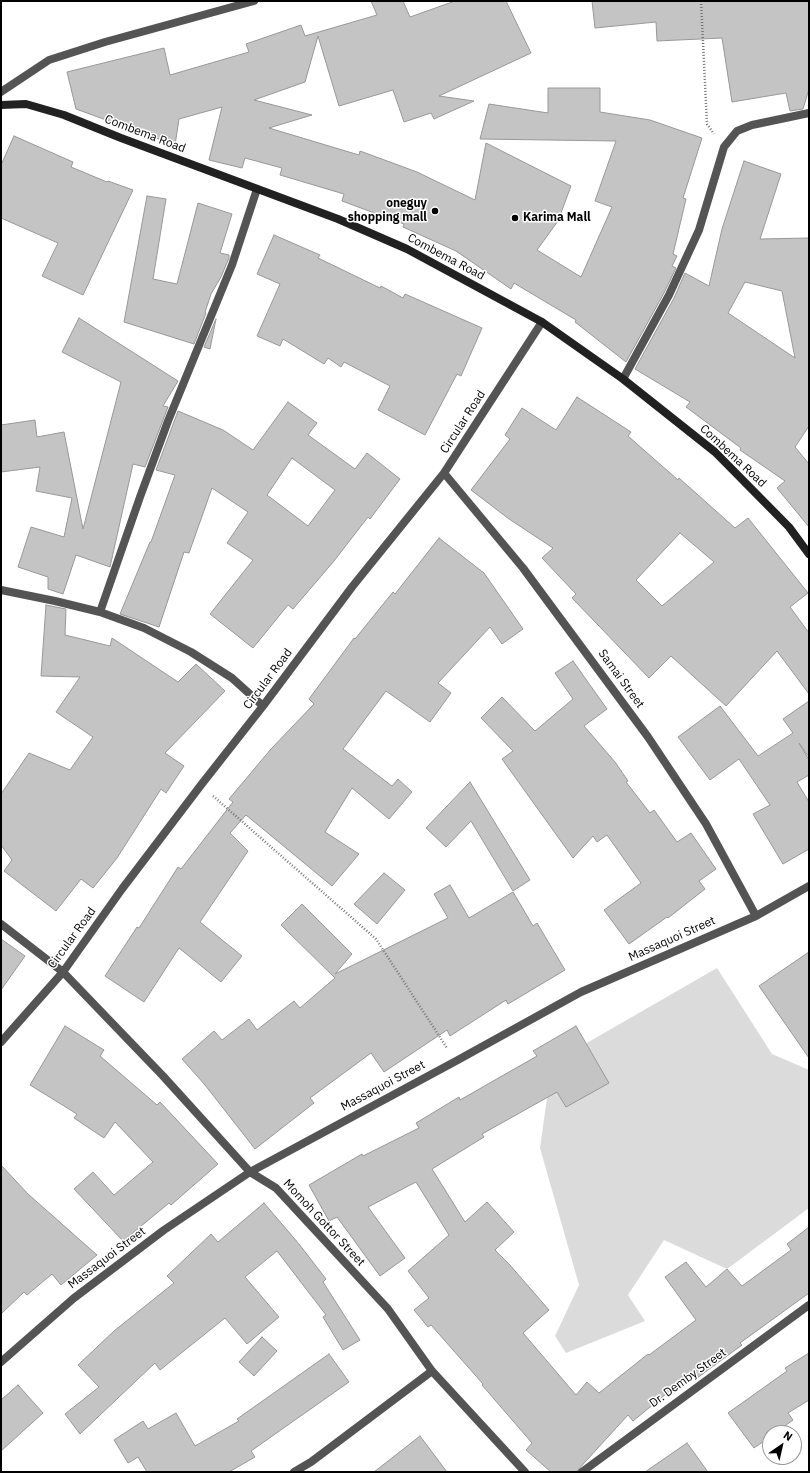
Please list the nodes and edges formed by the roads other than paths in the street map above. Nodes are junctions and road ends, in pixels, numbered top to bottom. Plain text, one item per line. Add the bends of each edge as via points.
1 (254, 1) edge
2 (1, 92) edge
3 (1, 105) edge
4 (809, 113) edge
5 (257, 189) junction
6 (542, 322) junction
7 (623, 379) junction
8 (444, 473) junction
9 (809, 554) edge
10 (1, 590) edge
11 (100, 612) junction
12 (263, 706) junction
13 (809, 886) edge
14 (756, 916) junction
15 (1, 924) edge
16 (63, 972) junction
17 (1, 1042) edge
18 (250, 1172) junction
19 (809, 1305) edge
20 (1, 1362) edge
21 (432, 1371) junction
22 (294, 1472) edge
23 (525, 1472) edge
24 (582, 1472) edge

1 - 2 street via 49,60
3 - 5 street, Combema Road via 26,104 64,115
4 - 7 street via 752,125 737,131 724,147 699,230 669,295
5 - 6 street, Combema Road via 338,219 407,249
5 - 11 street via 232,265 168,421
6 - 7 street, Combema Road
6 - 8 street, Circular Road
7 - 9 street, Combema Road via 715,452 789,527
8 - 12 street, Circular Road via 352,587
8 - 14 street, Samai Street via 523,568 648,737 706,824
10 - 11 street
11 - 12 street via 144,628 191,652 232,678
12 - 16 street, Circular Road via 122,889
13 - 14 street, Massaquoi Street
14 - 18 street, Massaquoi Street via 581,992
15 - 16 street, Momoh Gottor Street
16 - 17 street, Circular Road
16 - 18 street, Momoh Gottor Street via 163,1076
18 - 20 street, Massaquoi Street via 164,1230 86,1289
18 - 21 street, Momoh Gottor Street via 276,1188 388,1309
19 - 24 street, Dr. Demby Street
21 - 22 street
21 - 23 street, Momoh Gottor Street

